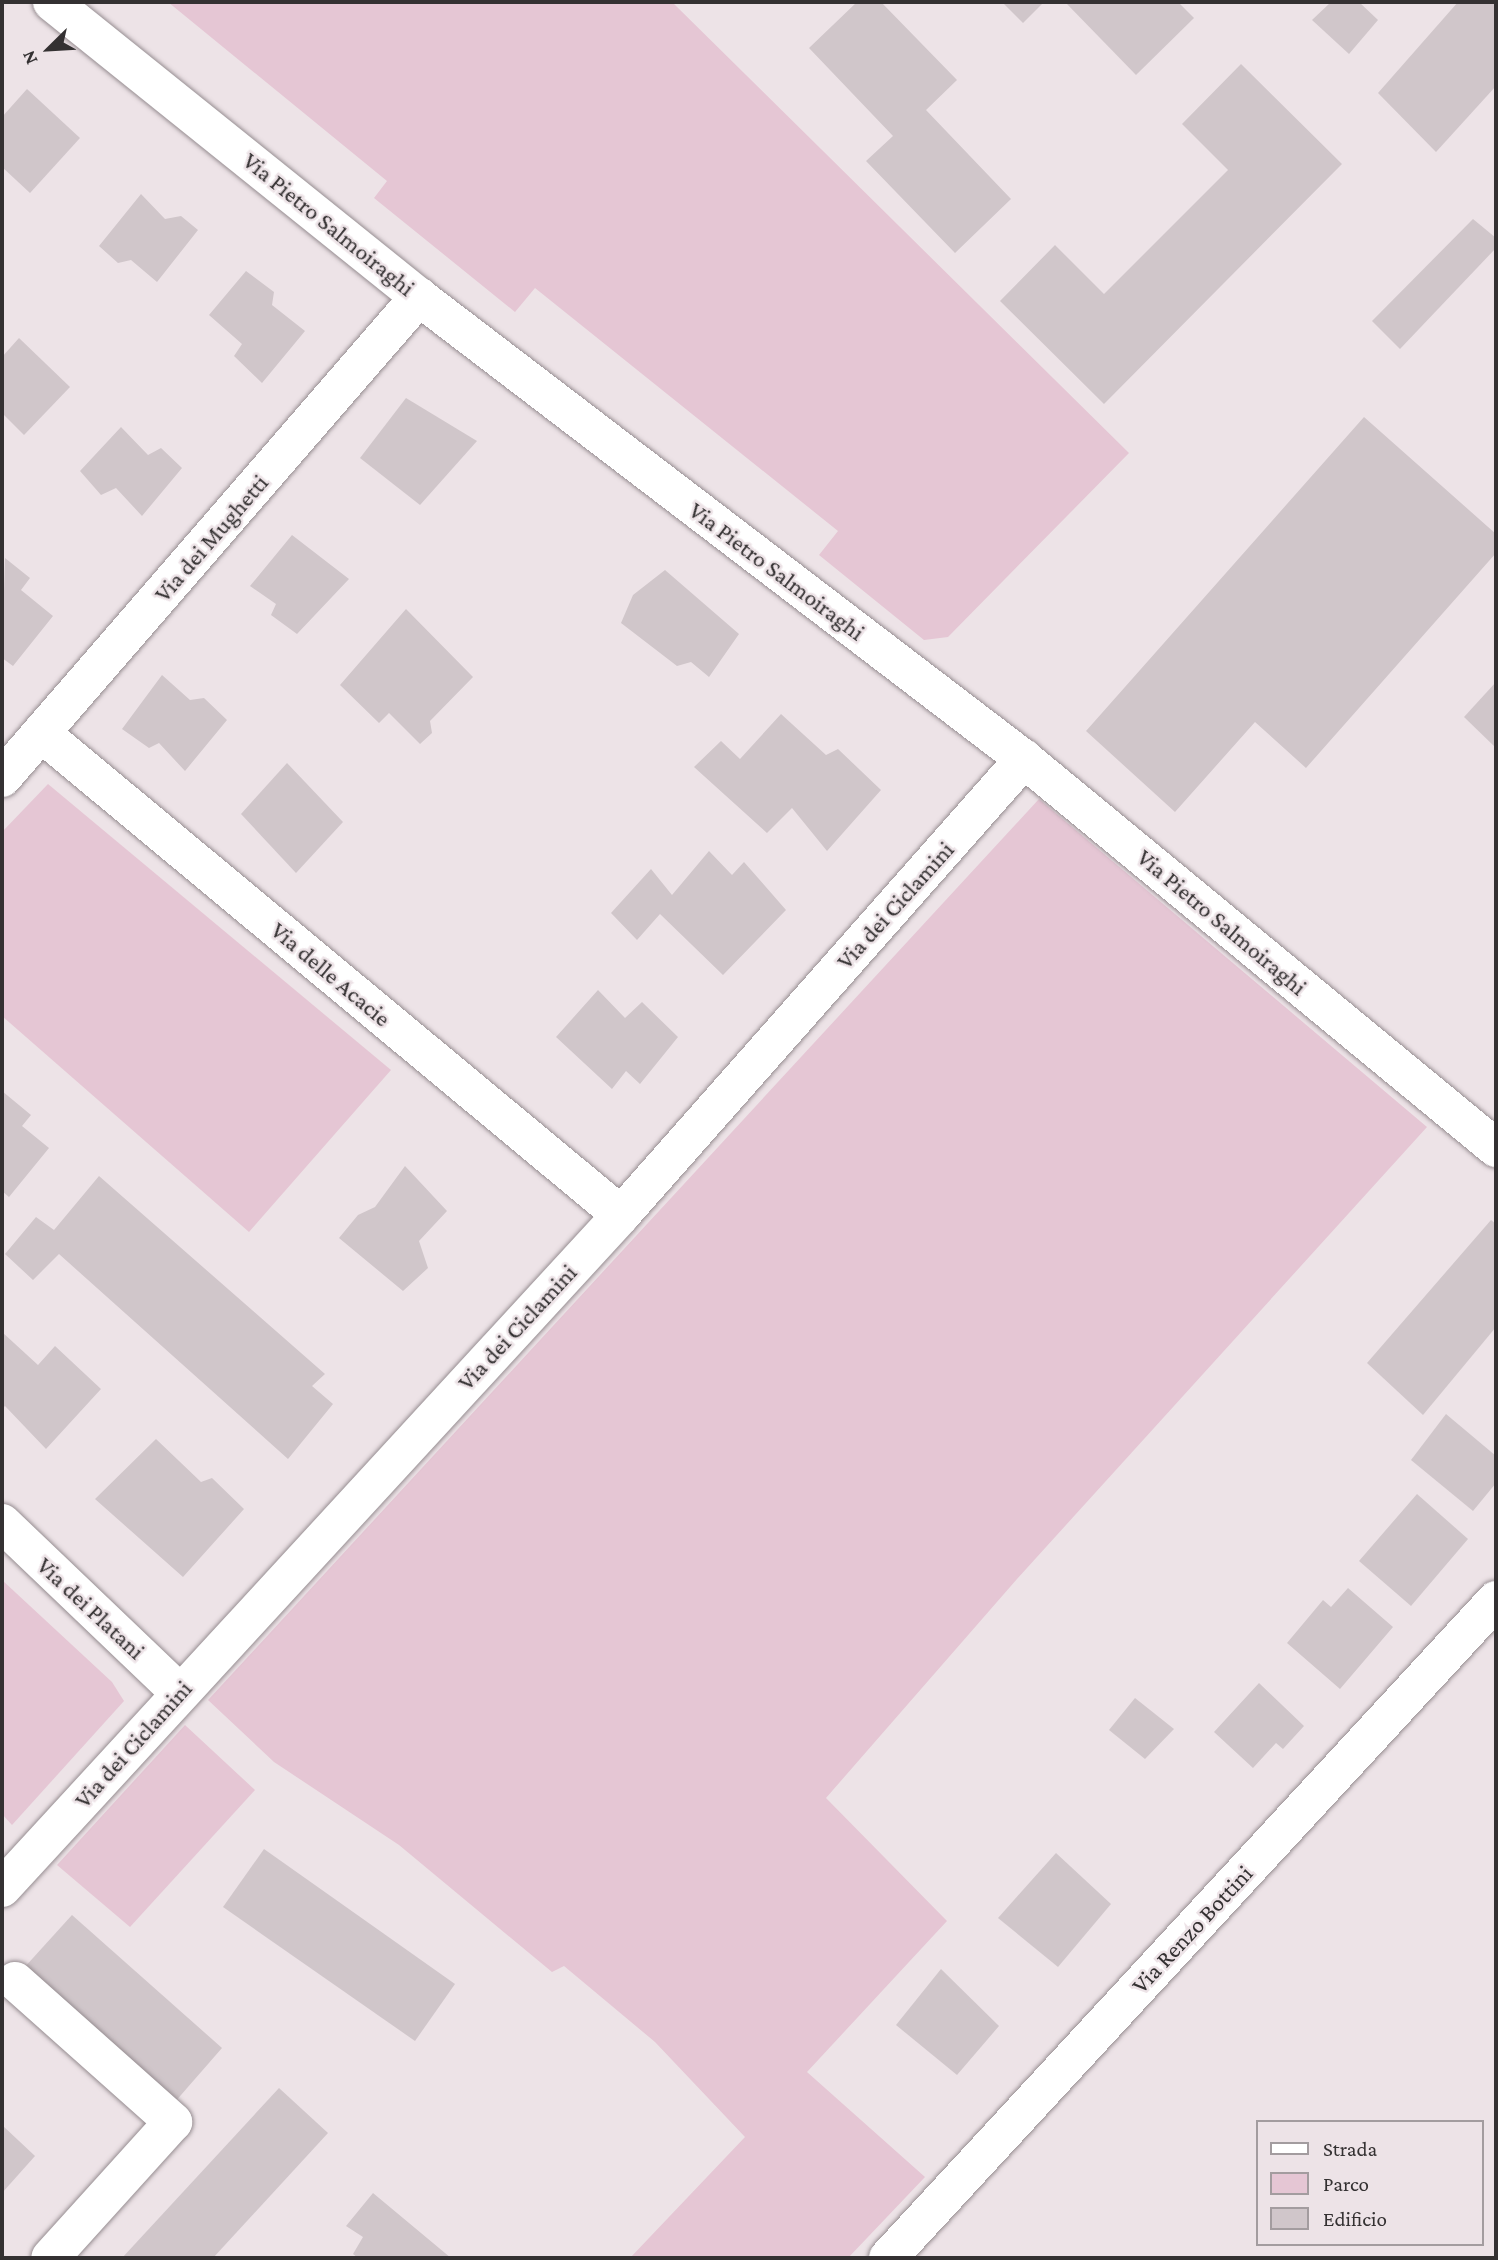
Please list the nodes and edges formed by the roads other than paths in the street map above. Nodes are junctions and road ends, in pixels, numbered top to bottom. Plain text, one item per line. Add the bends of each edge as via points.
1 (52, 2) edge
2 (419, 297) junction
3 (41, 733) junction
4 (1024, 759) junction
5 (2, 778) edge
6 (1496, 1148) edge
7 (621, 1215) junction
8 (2, 1523) edge
9 (1496, 1600) edge
10 (179, 1692) junction
11 (2, 1888) edge
12 (15, 1981) dead end
13 (50, 2258) edge
14 (888, 2258) edge

1 - 2 street, Via Pietro Salmoiraghi
2 - 3 street, Via dei Mughetti
2 - 4 street, Via Pietro Salmoiraghi
3 - 5 street, Via dei Mughetti
3 - 7 street, Via delle Acacie
4 - 6 street, Via Pietro Salmoiraghi
4 - 7 street, Via dei Ciclamini
7 - 10 street, Via dei Ciclamini
8 - 10 street, Via dei Platani
9 - 14 street, Via Renzo Bottini
10 - 11 street, Via dei Ciclamini
12 - 13 street via 173,2122

